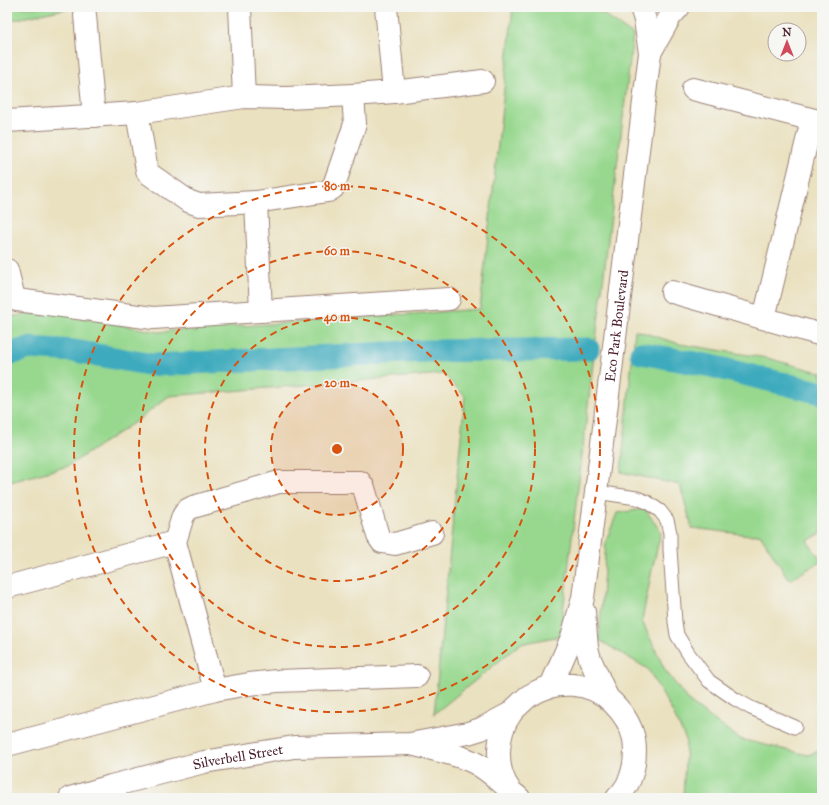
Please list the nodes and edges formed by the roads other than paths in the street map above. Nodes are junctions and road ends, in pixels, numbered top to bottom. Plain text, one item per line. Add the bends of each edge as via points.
1 (240, 7) edge
2 (386, 7) edge
3 (641, 7) edge
4 (679, 7) edge
5 (85, 15) dead end
6 (650, 53) junction
7 (483, 81) dead end
8 (693, 89) dead end
9 (394, 92) junction
10 (353, 96) junction
11 (244, 97) junction
12 (137, 113) junction
13 (94, 116) junction
14 (7, 121) edge
15 (817, 121) edge
16 (256, 202) junction
17 (7, 270) edge
18 (672, 292) dead end
19 (449, 299) dead end
20 (261, 311) junction
21 (764, 318) junction
22 (822, 335) edge
23 (596, 492) junction
24 (432, 533) dead end
25 (175, 542) junction
26 (7, 587) edge
27 (583, 598) junction
28 (417, 676) dead end
29 (551, 686) junction
30 (215, 690) junction
31 (607, 697) junction
32 (511, 713) junction
33 (795, 727) dead end
34 (410, 744) junction
35 (7, 745) edge
36 (113, 792) edge
37 (514, 794) edge
38 (70, 798) edge
39 (617, 798) edge

1 - 11 street
2 - 9 street
3 - 6 street, Eco Park Boulevard
4 - 6 street, Eco Park Boulevard via 670,17
5 - 13 street
6 - 23 street, Eco Park Boulevard
7 - 9 street
8 - 15 street
9 - 10 street
10 - 11 street
10 - 16 street via 355,124 333,188 328,191
11 - 12 street
12 - 13 street
12 - 16 street via 148,173 188,201 198,205
13 - 14 street
15 - 21 street
16 - 20 street
17 - 20 street via 14,298 17,300 153,318
18 - 21 street
19 - 20 street
21 - 22 street
23 - 27 street, Eco Park Boulevard
23 - 33 lane via 637,498 660,511 667,520 670,533 677,635 688,653 709,681 735,700
24 - 25 street via 394,544 382,542 360,482 279,482 193,506 183,516
25 - 26 street
25 - 30 street
27 - 29 street, Eco Park Boulevard via 572,638
27 - 31 street, Eco Park Boulevard via 587,648
28 - 30 street via 277,681
29 - 31 street via 570,684 590,688
29 - 32 street via 528,696
30 - 35 street
31 - 39 street via 622,712 632,732 636,753 632,774 622,794
32 - 34 street, Silverbell Street via 468,733
32 - 37 street via 502,730 498,750 501,771
34 - 36 street, Silverbell Street via 294,746 204,762
34 - 37 street, Silverbell Street via 474,763 484,768
36 - 38 street, Silverbell Street

